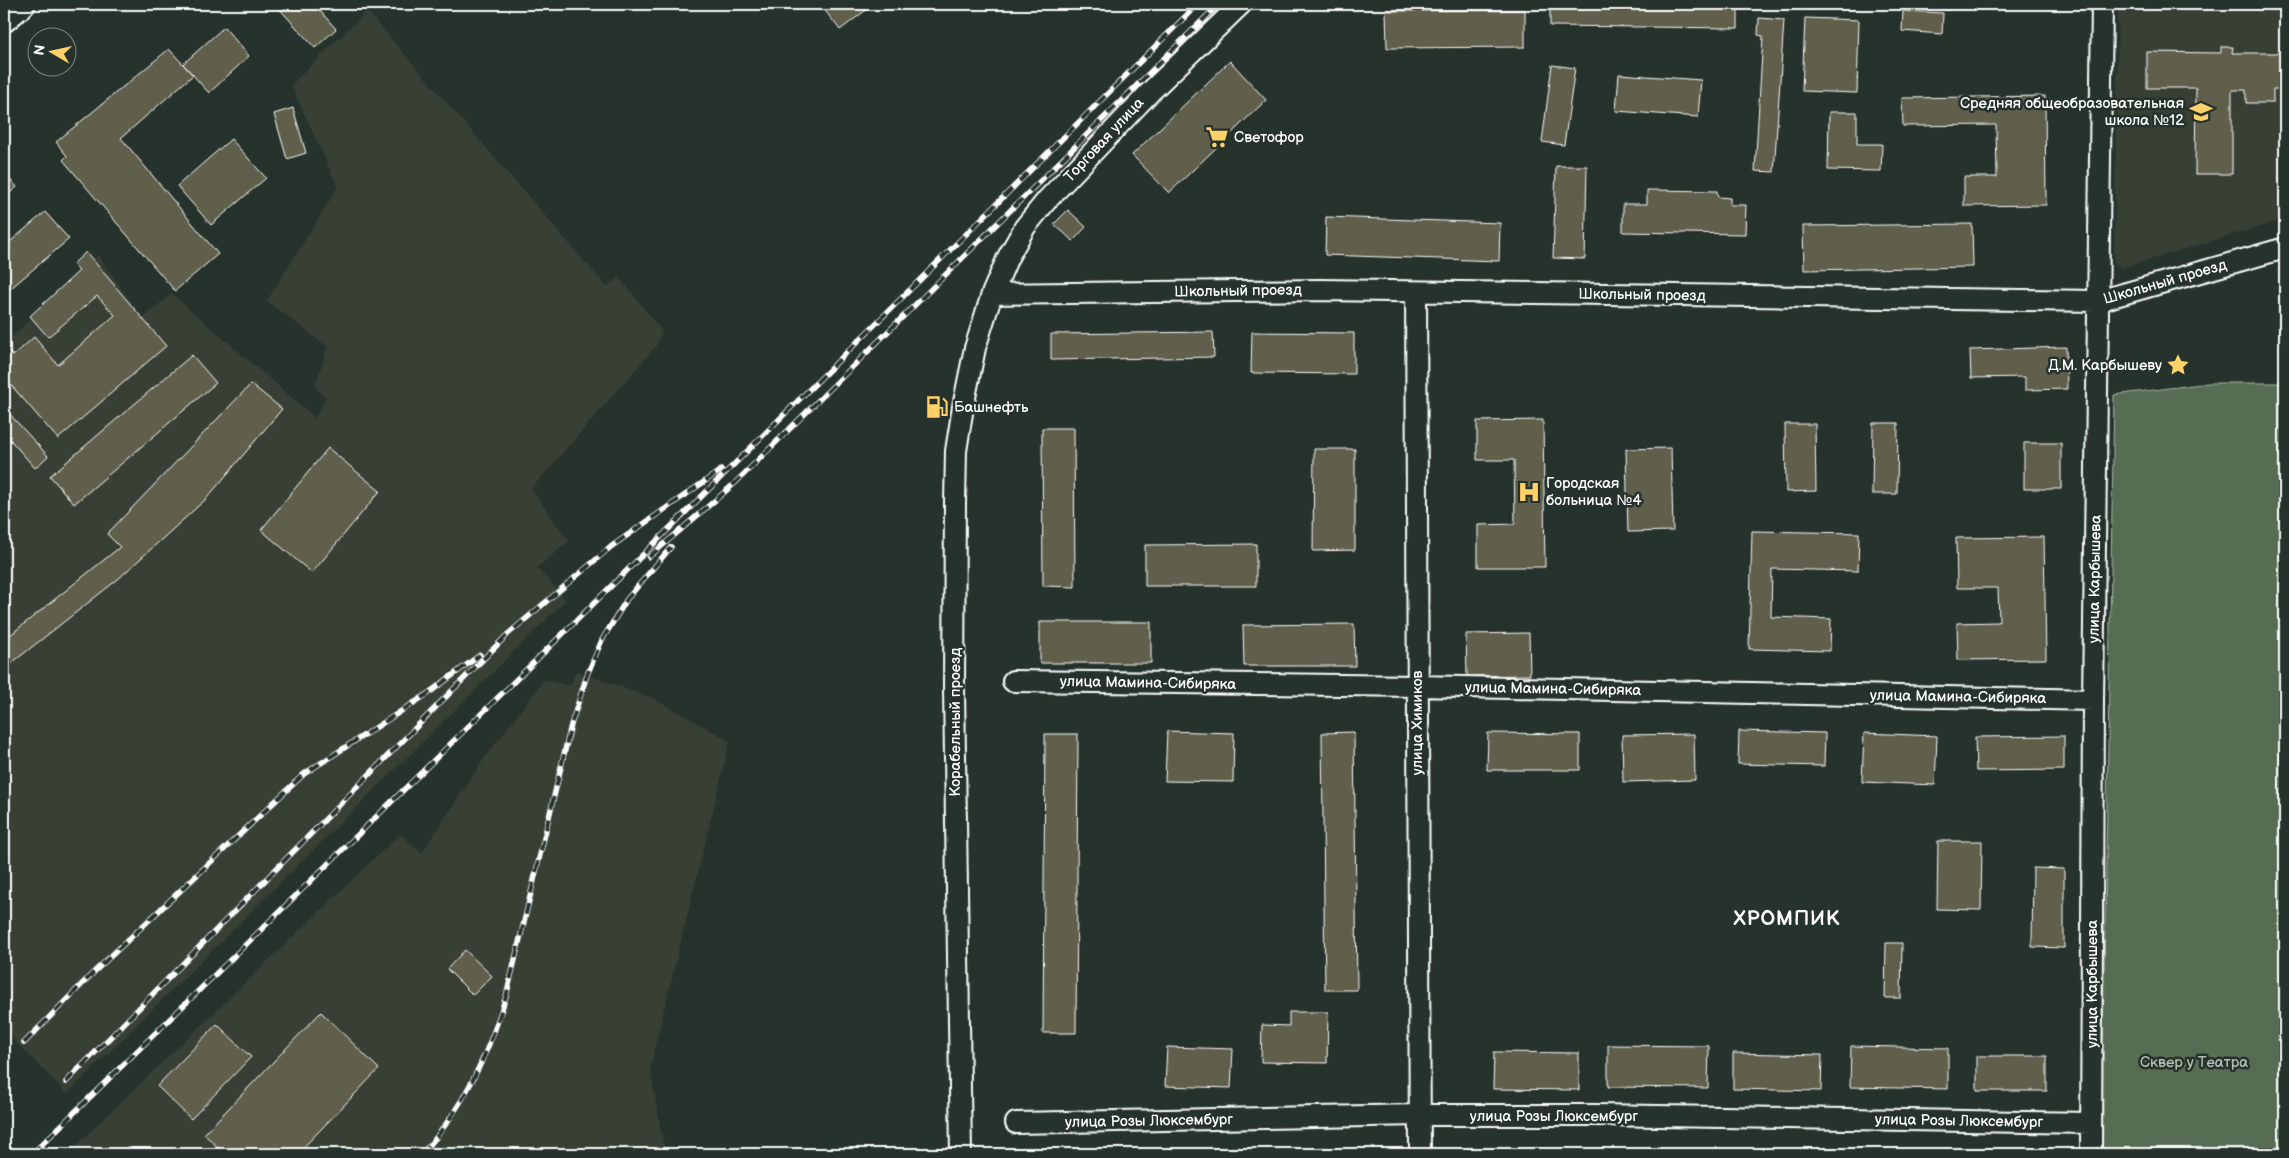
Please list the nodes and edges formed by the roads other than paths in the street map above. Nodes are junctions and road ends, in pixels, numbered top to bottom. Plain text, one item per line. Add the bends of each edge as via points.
1 (22, 4) edge
2 (1241, 4) edge
3 (2102, 4) edge
4 (4, 19) edge
5 (2285, 248) edge
6 (1416, 292) junction
7 (992, 294) junction
8 (2098, 301) junction
9 (1013, 681) dead end
10 (1417, 686) junction
11 (2093, 700) junction
12 (1420, 1115) junction
13 (1016, 1123) dead end
14 (2091, 1123) junction
15 (961, 1154) edge
16 (1420, 1154) edge
17 (2091, 1154) edge

1 - 4 main road
2 - 7 street, Торговая улица via 1151,91 1047,200 1025,227
3 - 8 street, улица Карбышева
5 - 8 street, Школьный проезд
6 - 7 street, Школьный проезд
6 - 8 street, Школьный проезд
6 - 10 street, улица Химиков
7 - 15 street, Корабельный проезд via 973,357 956,452 954,689
8 - 11 street, улица Карбышева
9 - 10 street, улица Мамина-Сибиряка
10 - 11 street, улица Мамина-Сибиряка
10 - 12 street, улица Химиков
11 - 14 street, улица Карбышева
12 - 13 street, улица Розы Люксембург
12 - 14 street, улица Розы Люксембург
12 - 16 street, улица Химиков
14 - 17 street, улица Карбышева

